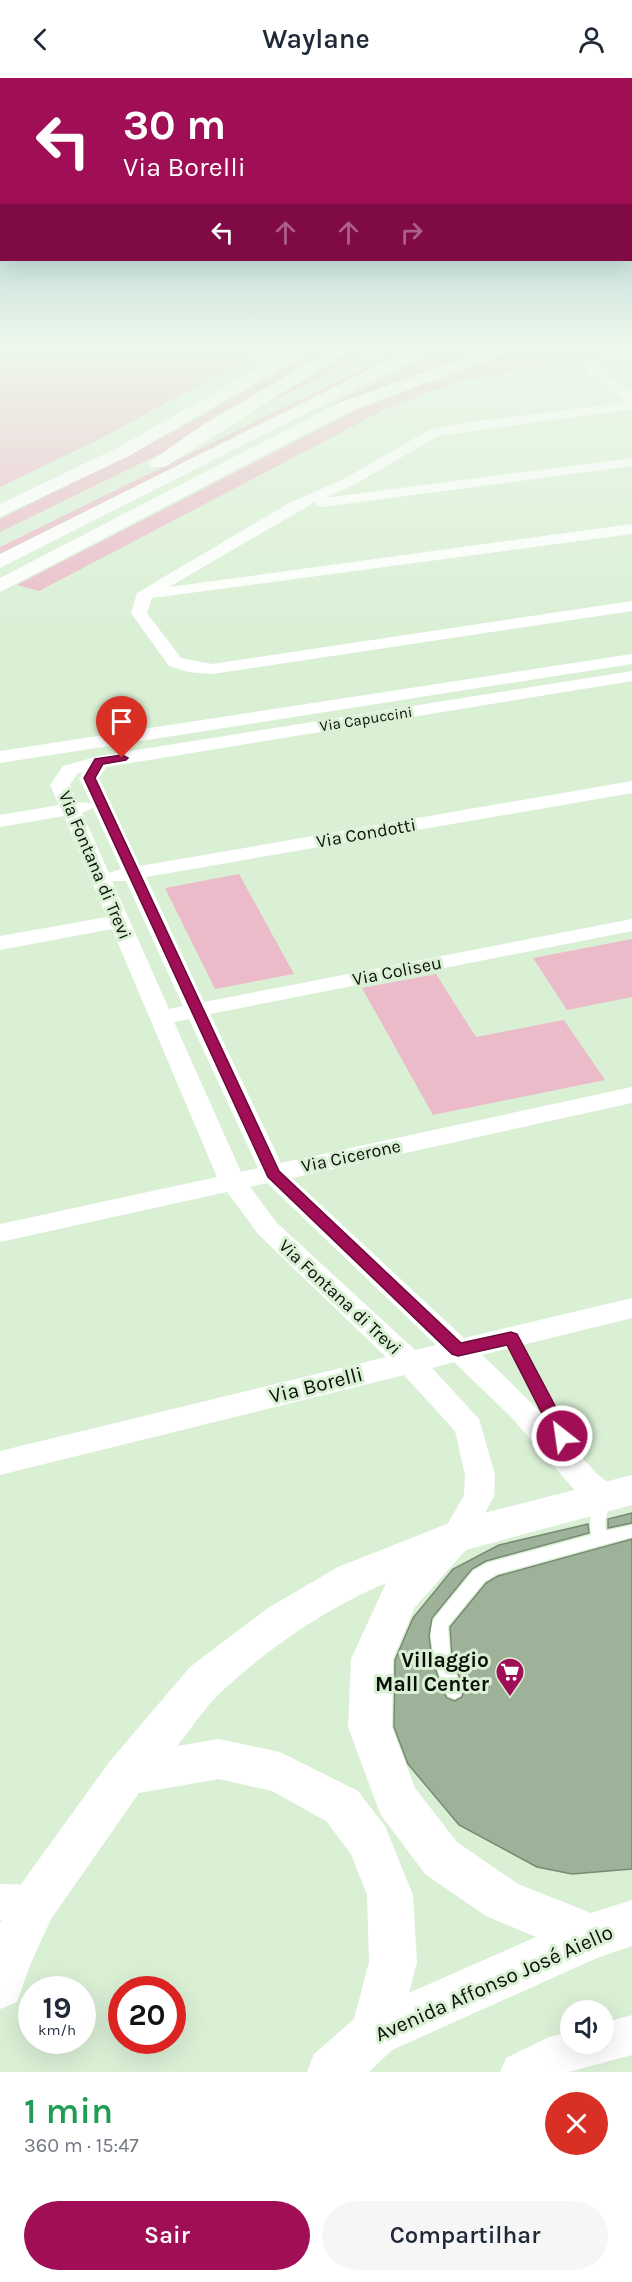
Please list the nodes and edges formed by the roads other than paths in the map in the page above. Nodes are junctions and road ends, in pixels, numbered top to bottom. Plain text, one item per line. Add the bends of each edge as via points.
1 (137, 444) edge
2 (187, 444) edge
3 (199, 444) edge
4 (235, 444) edge
5 (273, 444) edge
6 (413, 444) edge
7 (632, 462) edge
8 (152, 467) junction
9 (347, 483) junction
10 (366, 497) junction
11 (294, 506) junction
12 (0, 511) edge
13 (632, 529) edge
14 (0, 542) edge
15 (0, 562) edge
16 (186, 571) junction
17 (0, 586) edge
18 (208, 587) junction
19 (142, 596) junction
20 (632, 606) edge
21 (632, 659) edge
22 (632, 676) edge
23 (0, 757) edge
24 (99, 762) junction
25 (632, 787) edge
26 (101, 804) junction
27 (69, 809) junction
28 (0, 820) edge
29 (132, 873) junction
30 (100, 878) junction
31 (117, 922) junction
32 (632, 925) edge
33 (0, 943) edge
34 (199, 1010) junction
35 (162, 1017) junction
36 (632, 1095) edge
37 (273, 1174) junction
38 (232, 1181) junction
39 (0, 1233) edge
40 (632, 1308) edge
41 (511, 1338) junction
42 (458, 1350) junction
43 (409, 1362) junction
44 (0, 1463) edge
45 (618, 1502) edge
46 (457, 1536) junction
47 (599, 1540) junction
48 (454, 1691) dead end
49 (126, 1775) junction
50 (17, 1903) edge
51 (612, 1930) edge
52 (2, 1968) edge
53 (375, 2033) junction
54 (632, 2035) edge
55 (614, 2040) edge
56 (561, 2054) edge
57 (332, 2072) edge
58 (520, 2072) edge

1 - 12 street
2 - 8 highway
3 - 8 highway
4 - 15 highway
5 - 17 street
6 - 9 street
7 - 10 street
8 - 14 highway
9 - 10 street
9 - 11 street
10 - 11 street
11 - 16 street
13 - 18 street
16 - 18 street
16 - 19 street
18 - 19 street
19 - 20 street via 139,613 175,662 212,669
21 - 23 street
22 - 24 street, Via Capuccini
24 - 26 street, Via Fontana di Trevi via 89,778
24 - 27 street, Via Fontana di Trevi via 70,770 60,785
25 - 29 street, Via Condotti
26 - 27 street
26 - 29 street, Via Fontana di Trevi
27 - 28 street
27 - 30 street, Via Fontana di Trevi
29 - 30 street, Via Condotti
29 - 34 street, Via Fontana di Trevi
30 - 31 street, Via Fontana di Trevi
31 - 33 street
31 - 35 street, Via Fontana di Trevi
32 - 34 street, Via Coliseu
34 - 35 street, Via Coliseu
34 - 37 street, Via Fontana di Trevi
35 - 38 street, Via Fontana di Trevi
36 - 37 street, Via Cicerone
37 - 38 street, Via Cicerone
37 - 42 street, Via Fontana di Trevi
38 - 39 street, Via Cicerone
38 - 43 street, Via Fontana di Trevi via 268,1229
40 - 41 street, Via Borelli
41 - 42 street, Via Borelli
41 - 45 lane via 570,1450
42 - 43 street, Via Borelli
42 - 45 street, Via Fontana di Trevi via 522,1410 588,1484
43 - 44 street, Via Borelli
43 - 46 street, Via Fontana di Trevi via 468,1427 480,1475 478,1496
45 - 46 street
45 - 47 lane
45 - 47 lane via 597,1521
46 - 49 street via 352,1578 282,1620 205,1680
46 - 51 street via 399,1596 372,1659 370,1727 396,1800 441,1858 502,1900
47 - 48 lane via 493,1568 479,1576 441,1624 442,1657
49 - 50 street
49 - 53 street via 219,1759 280,1773 342,1806 369,1841 390,1895 393,1962
50 - 52 street
51 - 53 street, Avenida Affonso José Aiello
53 - 57 street, Avenida Affonso José Aiello
54 - 55 street
56 - 58 street

